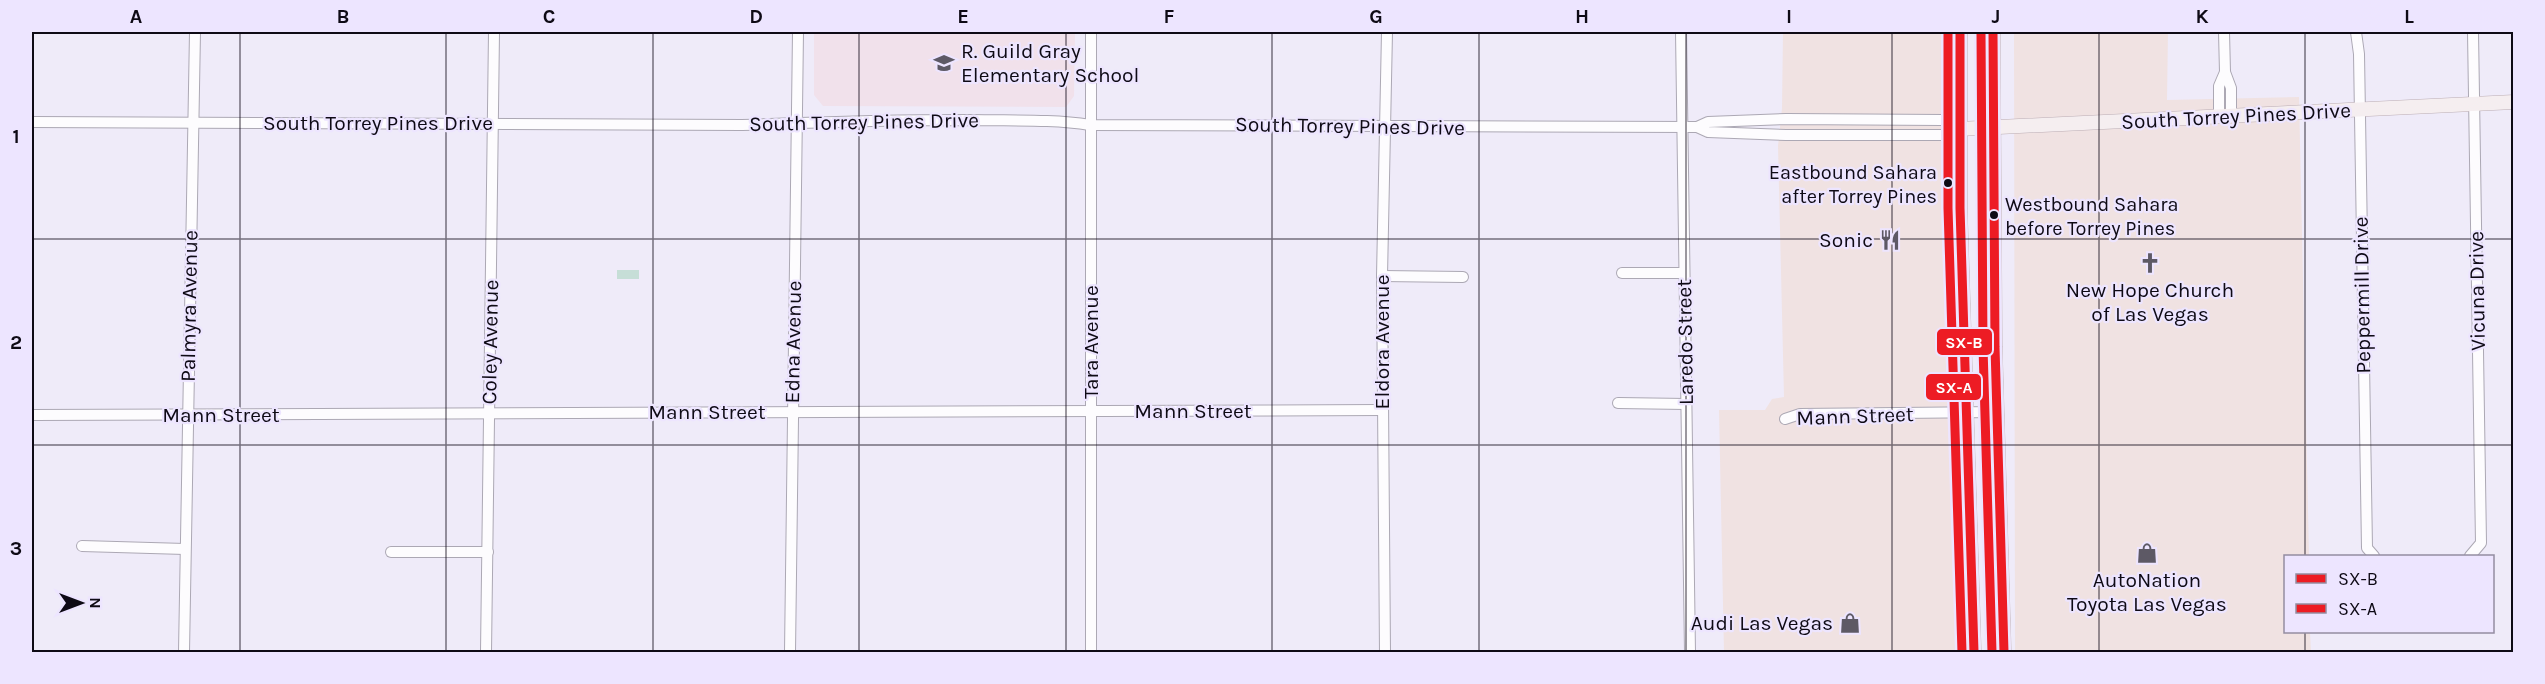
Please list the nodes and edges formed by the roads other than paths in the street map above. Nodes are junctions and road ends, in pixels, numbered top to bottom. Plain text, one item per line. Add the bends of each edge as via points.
1 (195, 32) edge
2 (495, 32) edge
3 (798, 32) edge
4 (1091, 32) edge
5 (1387, 32) edge
6 (1681, 32) edge
7 (1960, 32) edge
8 (1993, 32) edge
9 (2224, 32) edge
10 (2356, 32) edge
11 (2473, 32) edge
12 (2514, 102) edge
13 (2475, 104) junction
14 (2359, 110) junction
15 (2225, 115) junction
16 (1786, 119) junction
17 (32, 122) edge
18 (193, 122) junction
19 (493, 123) junction
20 (796, 123) junction
21 (1090, 125) junction
22 (1385, 126) junction
23 (1681, 127) junction
24 (1696, 127) junction
25 (1992, 128) junction
26 (1959, 129) junction
27 (1786, 135) junction
28 (1622, 273) dead end
29 (1683, 273) junction
30 (1382, 276) junction
31 (1463, 277) dead end
32 (1618, 404) dead end
33 (1686, 404) junction
34 (1383, 410) junction
35 (1091, 411) junction
36 (489, 412) junction
37 (792, 412) junction
38 (1966, 412) junction
39 (1996, 412) junction
40 (187, 415) junction
41 (32, 416) edge
42 (1785, 419) dead end
43 (82, 546) dead end
44 (185, 549) junction
45 (391, 552) dead end
46 (488, 552) junction
47 (2474, 553) edge
48 (2373, 555) edge
49 (184, 652) edge
50 (486, 652) edge
51 (790, 652) edge
52 (1091, 652) edge
53 (1385, 652) edge
54 (1690, 652) edge
55 (1974, 652) edge
56 (2004, 652) edge

1 - 18 street, Palmyra Avenue
2 - 19 street, Coley Avenue
3 - 20 street, Edna Avenue
4 - 21 street, Tara Avenue
5 - 22 street, Eldora Avenue
6 - 23 street, Laredo Street
7 - 26 main road
8 - 25 main road
9 - 15 street via 2225,72 2230,88
10 - 14 street, Peppermill Drive
11 - 13 street, Vicuna Drive
12 - 13 main road, South Torrey Pines Drive
13 - 14 main road, South Torrey Pines Drive
13 - 47 street, Vicuna Drive via 2481,543
14 - 15 main road, South Torrey Pines Drive
14 - 48 street, Peppermill Drive via 2367,548
15 - 25 main road, South Torrey Pines Drive
16 - 24 street, South Torrey Pines Drive via 1708,122
16 - 26 street, South Torrey Pines Drive via 1943,120
16 - 27 street
17 - 18 street, South Torrey Pines Drive
18 - 19 street, South Torrey Pines Drive
18 - 40 street, Palmyra Avenue
19 - 20 street, South Torrey Pines Drive
19 - 36 street, Coley Avenue
20 - 21 street, South Torrey Pines Drive via 1062,121
20 - 37 street, Edna Avenue
21 - 22 street, South Torrey Pines Drive
21 - 35 street, Tara Avenue
22 - 23 street, South Torrey Pines Drive
22 - 30 street, Eldora Avenue
23 - 24 street, South Torrey Pines Drive
23 - 29 street, Laredo Street
24 - 27 street, South Torrey Pines Drive via 1708,132
25 - 26 main road, South Torrey Pines Drive
25 - 39 main road
26 - 27 street, South Torrey Pines Drive via 1942,135
26 - 38 main road
28 - 29 street
29 - 33 street, Laredo Street
30 - 31 street
30 - 34 street, Eldora Avenue
32 - 33 street
33 - 54 street, Laredo Street
34 - 35 street, Mann Street
34 - 53 street, Eldora Avenue
35 - 37 street, Mann Street
35 - 52 street, Tara Avenue
36 - 37 street, Mann Street
36 - 40 street, Mann Street
36 - 46 street, Coley Avenue
37 - 51 street, Edna Avenue
38 - 39 street, Mann Street
38 - 42 street, Mann Street via 1800,414
38 - 55 main road
39 - 56 main road
40 - 41 street, Mann Street
40 - 44 street, Palmyra Avenue
43 - 44 street
44 - 49 street, Palmyra Avenue
45 - 46 street
46 - 50 street, Coley Avenue

